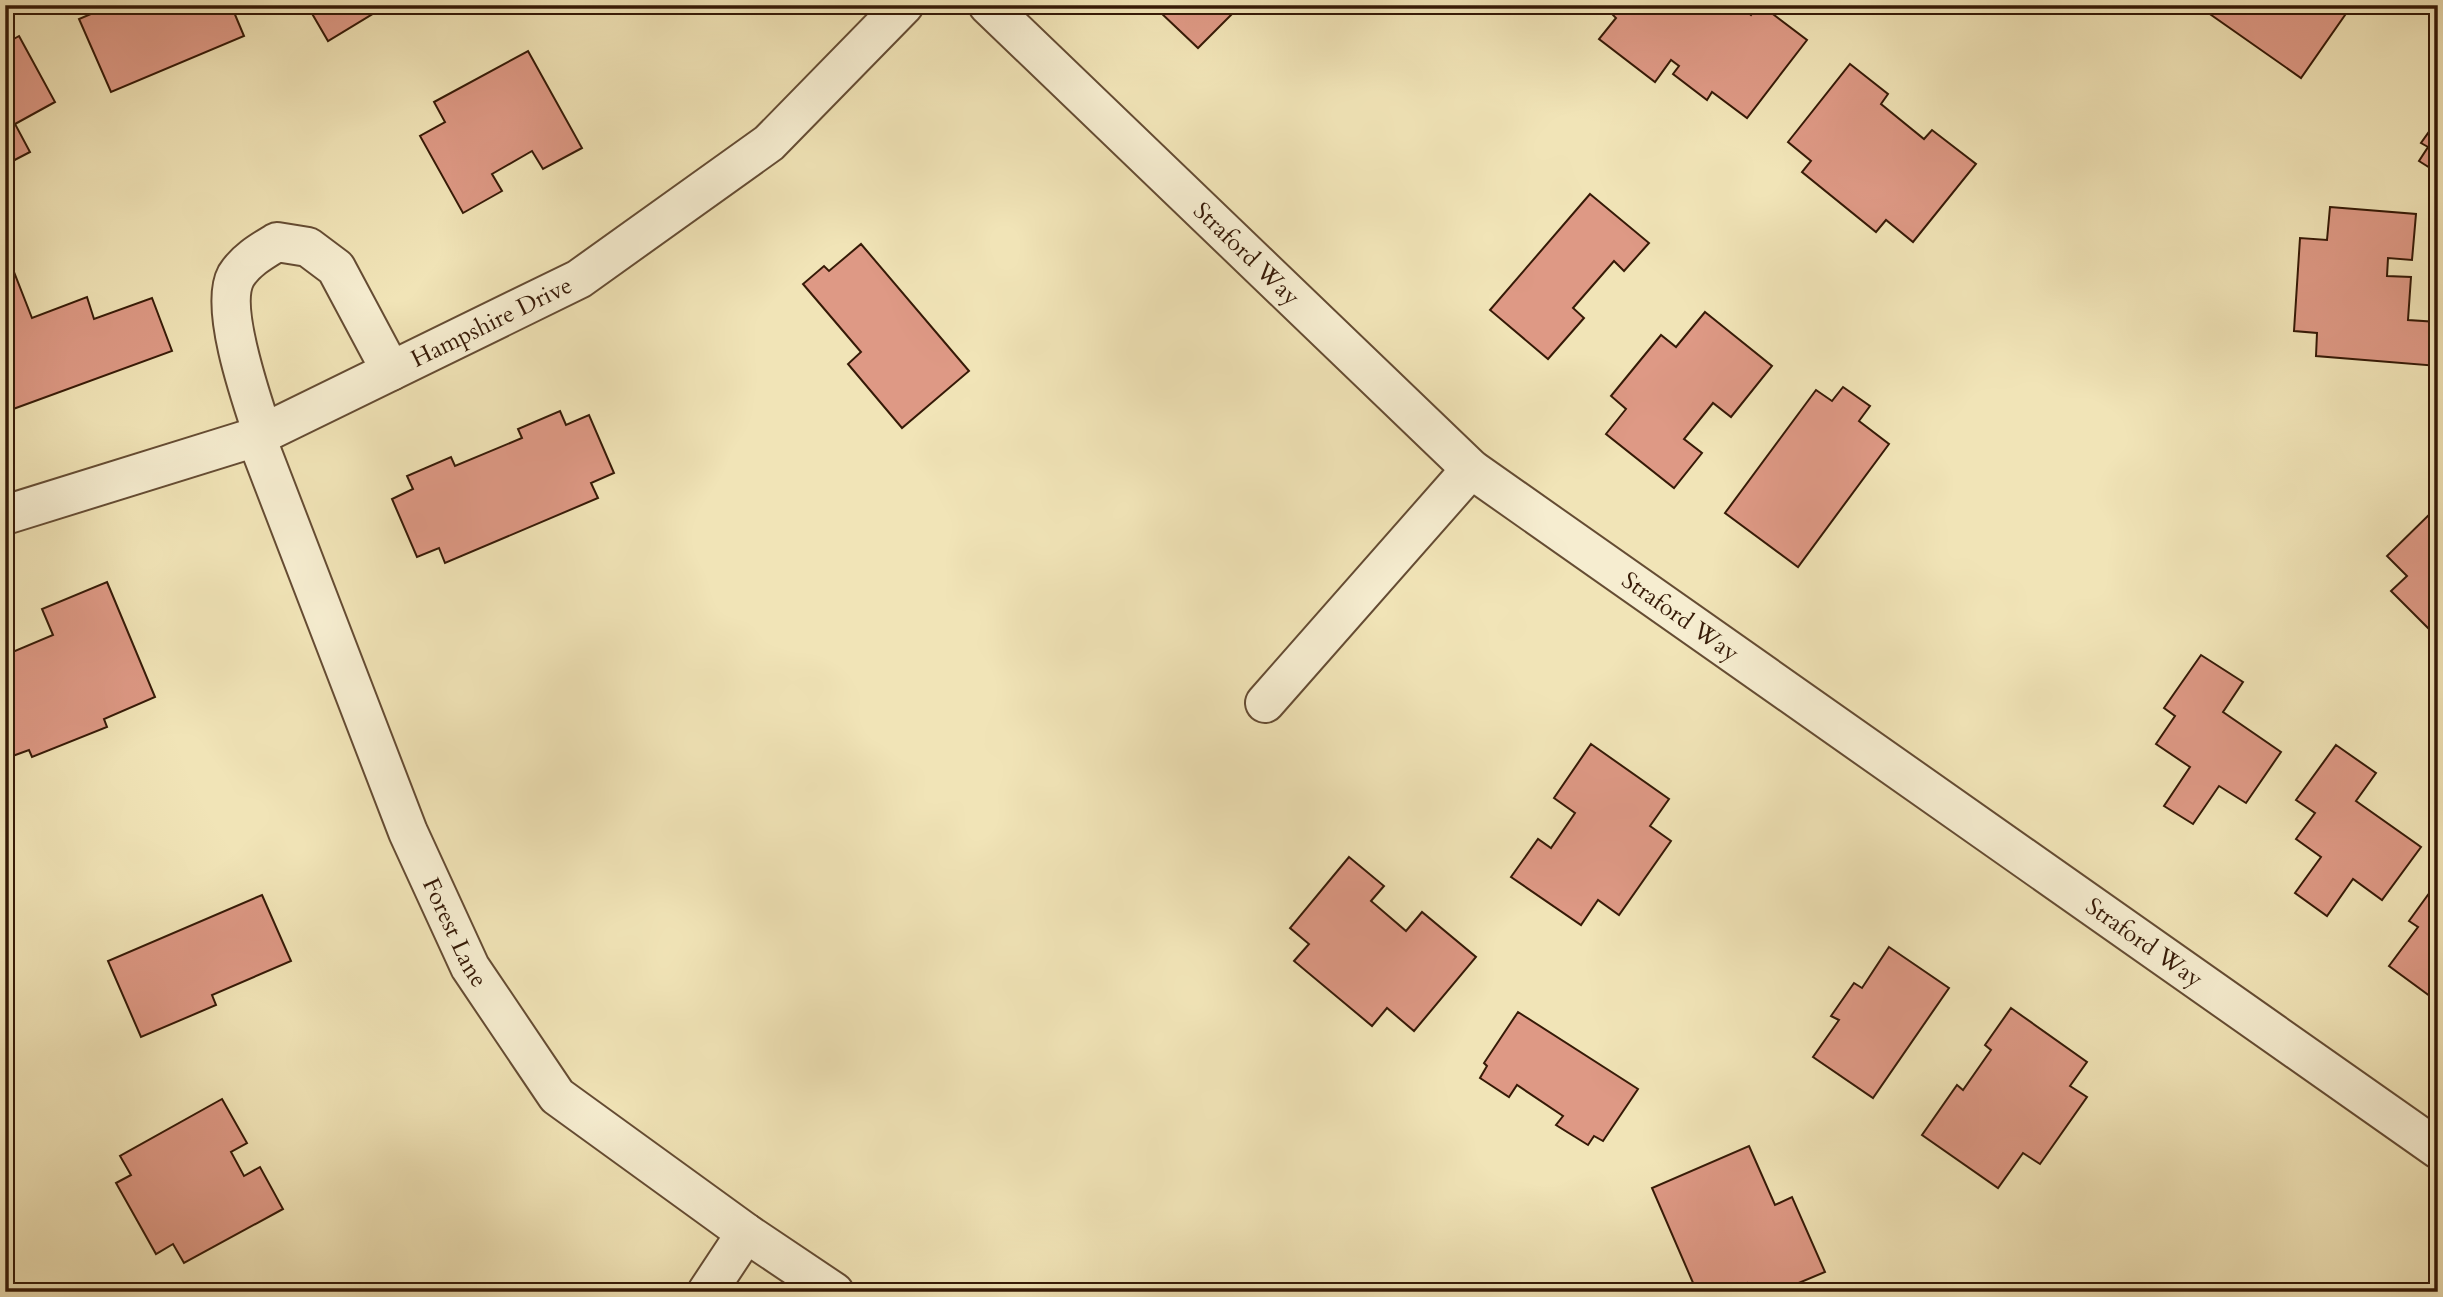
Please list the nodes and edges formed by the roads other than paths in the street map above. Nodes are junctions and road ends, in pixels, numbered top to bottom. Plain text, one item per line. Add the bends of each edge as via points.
1 (904, 5) edge
2 (988, 5) edge
3 (391, 371) junction
4 (260, 436) junction
5 (1471, 469) junction
6 (5, 515) edge
7 (1265, 703) dead end
8 (2438, 1149) edge
9 (746, 1233) junction
10 (707, 1292) edge
11 (834, 1292) edge

1 - 3 street, Hampshire Drive via 769,143 579,279
2 - 5 street, Straford Way
3 - 4 street, Hampshire Drive
3 - 4 street, Forest Lane via 336,268 308,247 277,242 252,257 235,278 231,311
4 - 6 street, Hampshire Drive
4 - 9 street, Forest Lane via 408,832 470,967 557,1096
5 - 7 street
5 - 8 street, Straford Way
9 - 10 street
9 - 11 street, Forest Lane

